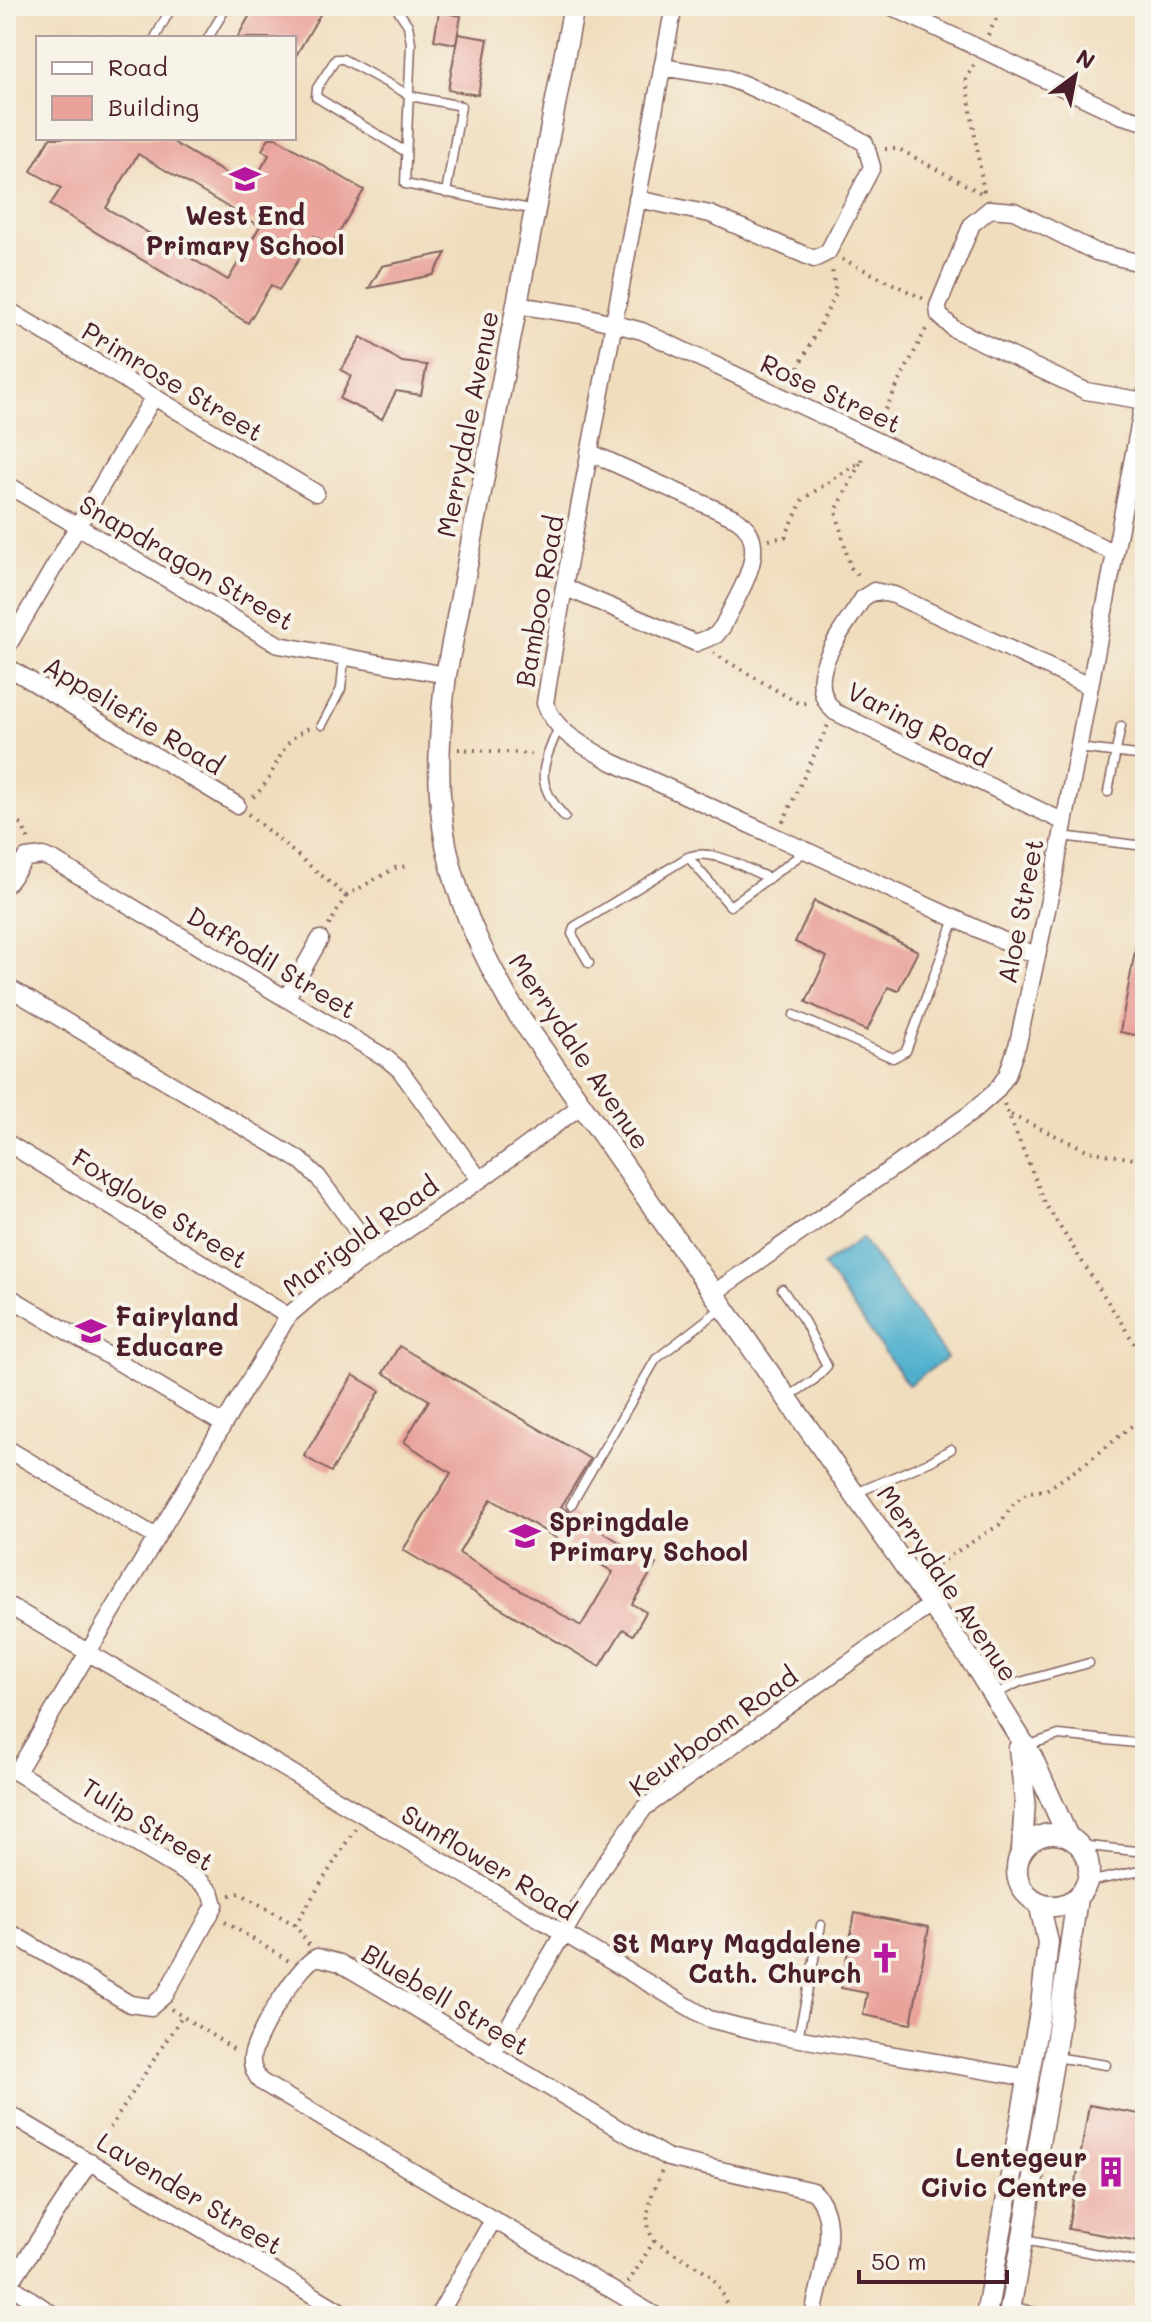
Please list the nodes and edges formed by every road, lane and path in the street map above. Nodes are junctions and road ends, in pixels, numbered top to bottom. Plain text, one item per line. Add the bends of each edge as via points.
1 (172, 6) edge
2 (227, 6) edge
3 (395, 6) edge
4 (574, 6) edge
5 (674, 6) edge
6 (890, 6) edge
7 (998, 6) edge
8 (156, 36) edge
9 (209, 36) edge
10 (982, 49) junction
11 (662, 67) junction
12 (411, 96) junction
13 (1145, 122) edge
14 (869, 150) junction
15 (406, 152) junction
16 (446, 193) junction
17 (637, 199) junction
18 (535, 210) junction
19 (828, 252) junction
20 (1145, 264) edge
21 (517, 305) junction
22 (938, 306) junction
23 (6, 309) edge
24 (614, 322) junction
25 (783, 397) junction
26 (153, 398) junction
27 (1144, 398) edge
28 (870, 439) junction
29 (589, 452) junction
30 (861, 461) junction
31 (6, 484) edge
32 (316, 493) dead end
33 (79, 528) junction
34 (755, 542) junction
35 (1115, 553) junction
36 (564, 587) junction
37 (874, 591) junction
38 (696, 643) junction
39 (6, 649) edge
40 (344, 658) junction
41 (6, 666) edge
42 (446, 675) junction
43 (1089, 686) junction
44 (830, 708) junction
45 (322, 725) joint
46 (1121, 726) dead end
47 (559, 727) junction
48 (456, 748) dead end
49 (1077, 748) junction
50 (542, 754) dead end
51 (1115, 755) junction
52 (1145, 756) edge
53 (1108, 792) dead end
54 (237, 805) junction
55 (6, 816) edge
56 (565, 817) dead end
57 (1061, 829) junction
58 (776, 837) junction
59 (1145, 846) edge
60 (807, 850) junction
61 (36, 855) junction
62 (688, 857) junction
63 (407, 866) dead end
64 (769, 878) junction
65 (6, 885) edge
66 (346, 896) junction
67 (955, 919) junction
68 (320, 939) joint
69 (1037, 956) junction
70 (589, 963) dead end
71 (6, 986) edge
72 (286, 999) junction
73 (794, 1015) dead end
74 (996, 1091) junction
75 (582, 1105) junction
76 (1011, 1115) junction
77 (6, 1142) edge
78 (1145, 1161) edge
79 (480, 1180) junction
80 (373, 1252) junction
81 (782, 1289) dead end
82 (6, 1295) edge
83 (719, 1300) junction
84 (288, 1316) junction
85 (1145, 1360) edge
86 (787, 1398) junction
87 (1145, 1415) edge
88 (223, 1424) junction
89 (6, 1448) edge
90 (951, 1449) dead end
91 (855, 1494) junction
92 (571, 1505) dead end
93 (156, 1537) junction
94 (929, 1569) dead end
95 (6, 1604) edge
96 (932, 1604) junction
97 (88, 1653) junction
98 (1089, 1663) dead end
99 (994, 1694) junction
100 (1021, 1742) junction
101 (1145, 1744) edge
102 (11, 1769) edge
103 (363, 1815) junction
104 (1074, 1841) junction
105 (1022, 1851) junction
106 (1145, 1852) edge
107 (1145, 1870) edge
108 (1082, 1890) junction
109 (1039, 1903) junction
110 (214, 1906) junction
111 (295, 1925) junction
112 (821, 1925) dead end
113 (6, 1930) edge
114 (563, 1934) junction
115 (317, 1957) junction
116 (300, 1968) junction
117 (159, 2002) junction
118 (182, 2016) junction
119 (798, 2039) junction
120 (492, 2054) junction
121 (1054, 2057) junction
122 (252, 2060) junction
123 (1106, 2065) dead end
124 (1029, 2078) junction
125 (6, 2112) edge
126 (668, 2158) junction
127 (90, 2161) junction
128 (493, 2220) junction
129 (1023, 2240) junction
130 (654, 2241) junction
131 (1145, 2263) edge
132 (8, 2288) edge
133 (621, 2295) junction
134 (1010, 2311) edge
135 (55, 2316) edge
136 (348, 2316) edge
137 (438, 2316) edge
138 (656, 2316) edge
139 (728, 2316) edge
140 (813, 2316) edge
141 (986, 2316) edge
142 (1050, 2316) edge

1 - 8 lane
2 - 9 lane
3 - 12 lane via 408,25
4 - 18 street, Merrydale Avenue
5 - 11 street, Bamboo Road
6 - 10 street
7 - 10 path
10 - 13 street
10 - 14 path via 966,79 984,195 899,149
11 - 14 street via 746,85 857,136
11 - 17 street, Bamboo Road
12 - 15 lane
12 - 15 lane via 340,58 315,93 324,104
12 - 16 lane via 462,108
14 - 19 street via 872,167
15 - 16 lane via 405,184
16 - 18 lane
17 - 19 street via 710,214 806,258
17 - 24 street, Bamboo Road
18 - 21 street, Merrydale Avenue
19 - 22 path
19 - 25 path via 836,294
20 - 22 street via 1096,252 1014,211 990,209 972,224
21 - 24 street, Rose Street
21 - 42 street, Merrydale Avenue
22 - 27 street via 939,315 954,329 1086,391
22 - 28 path
23 - 26 street, Primrose Street
24 - 25 street, Rose Street
24 - 29 street, Bamboo Road
25 - 28 street, Rose Street
26 - 32 street, Primrose Street
26 - 33 street
27 - 35 street, Aloe Street
28 - 30 path
28 - 35 street, Rose Street
29 - 34 street via 735,518
29 - 36 street, Bamboo Road
30 - 34 path via 803,499 785,537
30 - 37 path via 836,511 850,567
31 - 33 street, Snapdragon Street
33 - 39 street
33 - 40 street, Snapdragon Street via 265,639 295,651
34 - 38 street via 723,626
35 - 43 street, Aloe Street
36 - 38 street
36 - 47 street, Bamboo Road via 545,703
37 - 43 street via 894,595
37 - 44 street, Varing Road via 863,598 822,669 819,682
38 - 44 path via 798,703
40 - 42 street, Snapdragon Street
40 - 45 lane via 341,689
41 - 54 street, Appeliefie Road
42 - 75 street, Merrydale Avenue via 437,773 454,882 476,942 510,1003
43 - 49 street, Aloe Street
44 - 57 street, Varing Road
44 - 58 path
45 - 54 path via 290,737 265,784
46 - 51 lane
47 - 56 lane via 545,761 544,790
47 - 58 street via 612,762
48 - 50 path
49 - 51 lane
49 - 57 street, Aloe Street
51 - 52 lane
51 - 53 lane
54 - 66 path
55 - 61 path via 22,825
57 - 59 lane
57 - 69 street, Aloe Street
58 - 60 street
60 - 64 lane
60 - 67 street
61 - 65 street via 20,863
61 - 72 street, Daffodil Street via 53,860
62 - 64 lane via 714,856
62 - 64 lane via 730,906
62 - 70 lane via 574,927 572,934
63 - 66 path
66 - 68 path
67 - 69 street
67 - 73 lane via 900,1057
68 - 72 street
69 - 74 street, Aloe Street via 1013,1060
71 - 80 street via 301,1161
72 - 79 street, Daffodil Street via 400,1070
74 - 76 path
74 - 83 street, Aloe Street
75 - 79 street, Marigold Road
75 - 83 street, Merrydale Avenue
76 - 78 path via 1089,1151
76 - 85 path via 1046,1205
77 - 84 street, Foxglove Street
79 - 80 street, Marigold Road
80 - 84 street, Marigold Road
81 - 86 lane via 827,1366
82 - 88 street
83 - 86 street, Merrydale Avenue
83 - 92 lane via 656,1359
84 - 88 street, Marigold Road
86 - 91 street, Merrydale Avenue
87 - 94 path via 1046,1490 1028,1492 999,1525
88 - 93 street, Marigold Road
89 - 93 street
90 - 91 lane
91 - 96 street, Merrydale Avenue
93 - 97 street, Marigold Road
95 - 97 street, Sunflower Road
96 - 99 street, Merrydale Avenue
96 - 114 street, Keurboom Road via 644,1808
97 - 102 street, Marigold Road
97 - 103 street, Sunflower Road
98 - 99 lane
99 - 100 street, Merrydale Avenue
100 - 101 lane via 1059,1735
100 - 104 street, Merrydale Avenue
100 - 105 street, Merrydale Avenue
102 - 110 street, Tulip Street via 201,1882
103 - 111 path
103 - 114 street, Sunflower Road
104 - 105 street via 1039,1837
104 - 106 lane
104 - 108 street via 1089,1862
105 - 109 street via 1019,1881
107 - 108 lane
108 - 109 street via 1058,1906
108 - 121 street
109 - 124 street via 1048,1942
110 - 111 path via 240,1893
110 - 116 path
110 - 117 street, Tulip Street
111 - 115 path
112 - 119 lane
113 - 117 street via 130,2004 151,2007
114 - 119 street, Sunflower Road via 709,2019
114 - 120 street, Keurboom Road
115 - 116 street
115 - 120 street, Bluebell Street via 340,1963
116 - 122 street
117 - 118 path
118 - 122 path
118 - 127 path
119 - 124 street, Sunflower Road
120 - 126 street, Bluebell Street
121 - 123 lane
121 - 129 street
122 - 128 street via 256,2075 270,2087
124 - 141 street
125 - 127 street, Lavender Street
126 - 130 path via 648,2206
126 - 140 street, Bluebell Street via 806,2187 820,2197 829,2223
127 - 132 street
127 - 136 street, Lavender Street
128 - 133 street
128 - 137 street
129 - 131 lane
129 - 134 street
130 - 133 path
130 - 139 path via 705,2267 726,2297
132 - 135 street
133 - 138 street
134 - 141 street
134 - 142 lane

